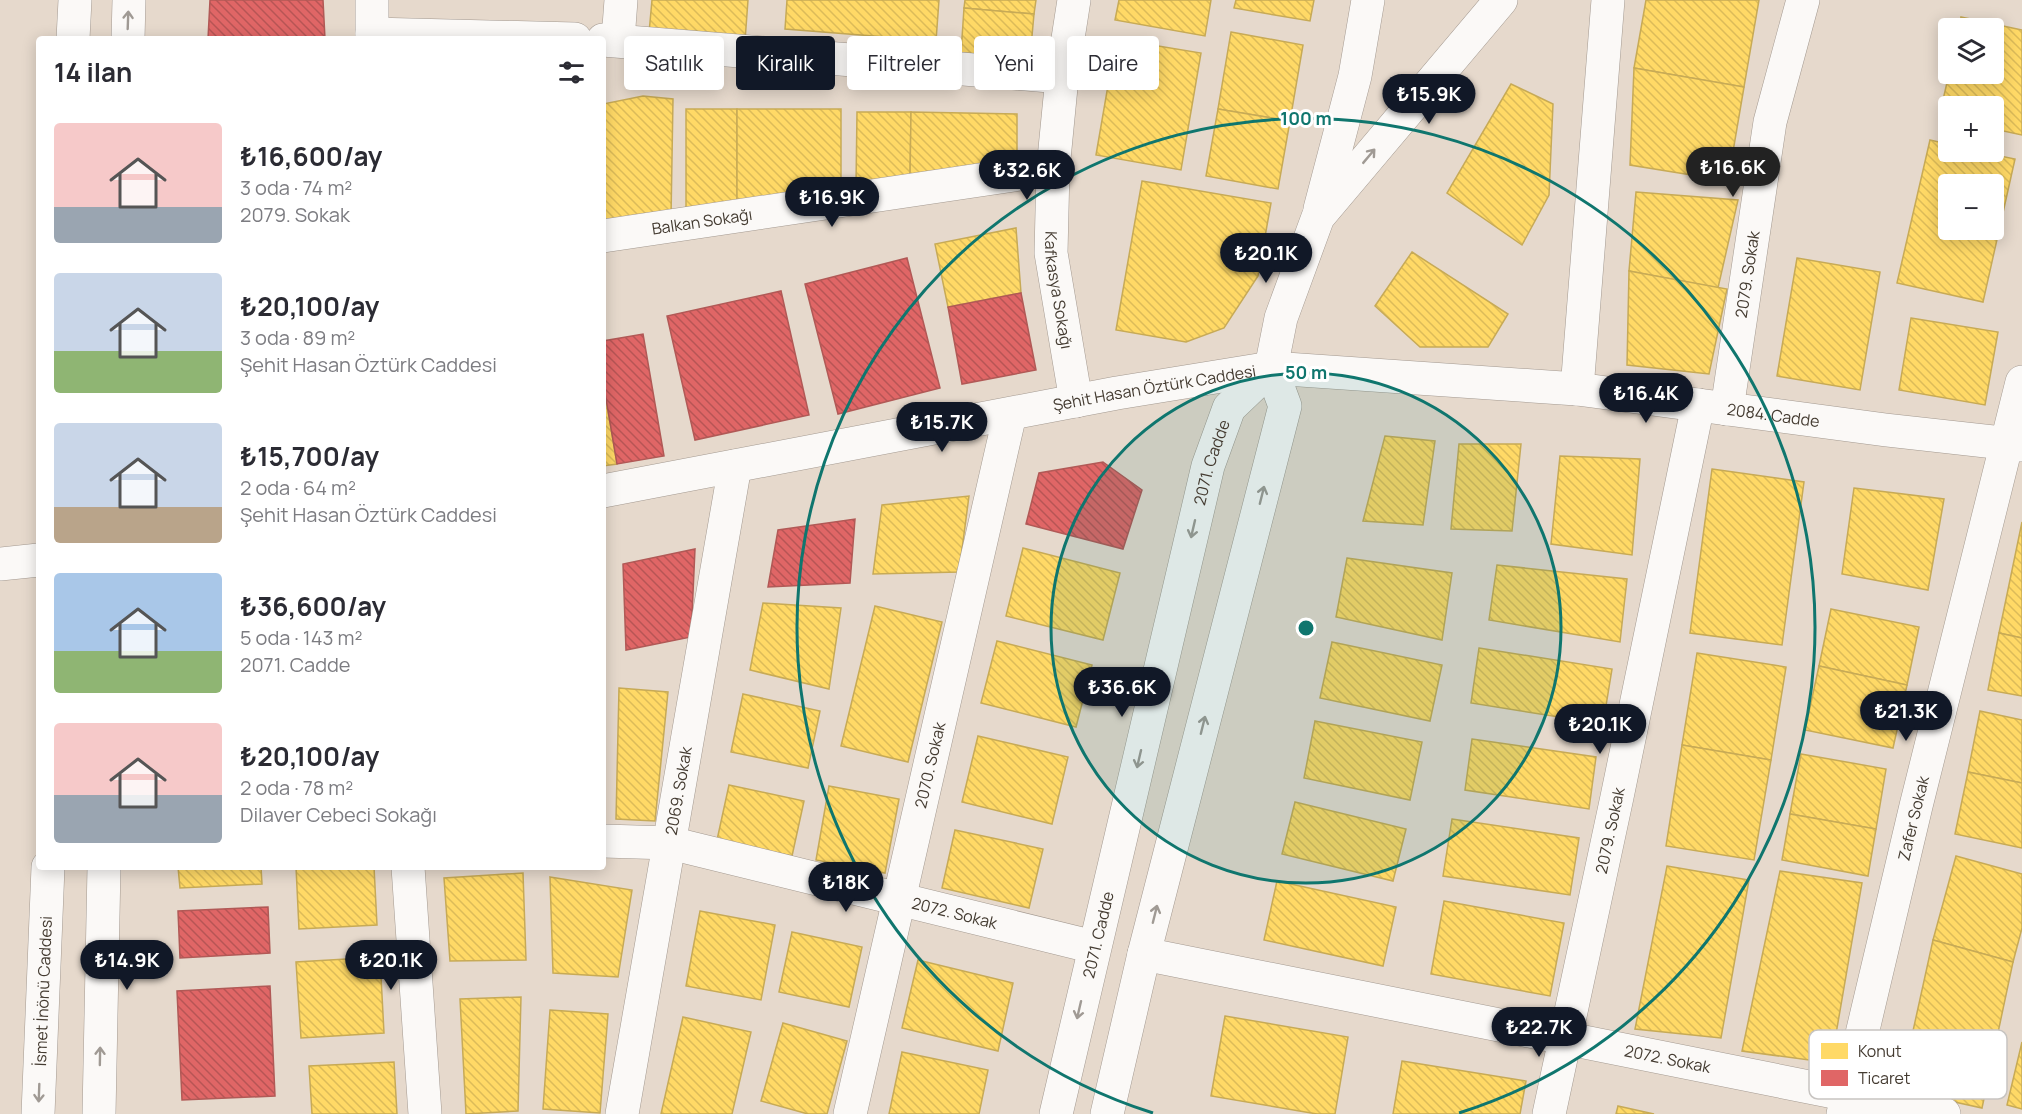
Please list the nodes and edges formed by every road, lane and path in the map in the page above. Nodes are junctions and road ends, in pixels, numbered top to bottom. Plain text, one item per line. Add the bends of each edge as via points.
1 (75, 0) edge
2 (129, 0) edge
3 (372, 0) edge
4 (621, 0) edge
5 (1074, 0) edge
6 (1368, 0) edge
7 (1501, 0) edge
8 (1608, 0) edge
9 (1803, 0) edge
10 (73, 36) edge
11 (128, 36) edge
12 (372, 36) edge
13 (611, 40) edge
14 (1062, 77) junction
15 (1053, 169) junction
16 (1318, 217) junction
17 (606, 236) edge
18 (1271, 368) junction
19 (2022, 382) edge
20 (1577, 389) junction
21 (1076, 401) junction
22 (1712, 407) junction
23 (1010, 414) junction
24 (2014, 444) edge
25 (735, 466) junction
26 (606, 490) edge
27 (36, 560) edge
28 (0, 564) edge
29 (606, 841) edge
30 (670, 843) junction
31 (48, 870) edge
32 (104, 870) edge
33 (408, 870) edge
34 (899, 900) junction
35 (1094, 947) junction
36 (1144, 954) junction
37 (1864, 1030) edge
38 (1565, 1037) junction
39 (1809, 1095) edge
40 (1824, 1099) edge
41 (1845, 1104) edge
42 (38, 1114) edge
43 (99, 1114) edge
44 (424, 1114) edge
45 (622, 1114) edge
46 (850, 1114) edge
47 (1056, 1114) edge
48 (1107, 1114) edge
49 (1549, 1114) edge
50 (1944, 1114) edge

1 - 10 street
11 -> 2 street
3 - 12 street
4 - 13 street
5 - 14 street, Kafkasya Sokağı
6 - 16 street via 1354,76
16 -> 7 street, Şehit Hasan Öztürk Caddesi
8 - 20 street
9 - 22 street, 2079. Sokak via 1770,122
13 - 14 street
14 - 15 street, Kafkasya Sokağı
15 - 17 street, Balkan Sokağı
15 - 21 street, Kafkasya Sokağı via 1051,253
16 - 18 street, Şehit Hasan Öztürk Caddesi via 1281,318
18 - 20 street, 2084. Cadde
18 - 21 street, Şehit Hasan Öztürk Caddesi
18 -> 35 street, 2071. Cadde via 1229,408 1208,466
36 -> 18 street via 1285,406
19 - 24 street, Zafer Sokak
20 - 22 street, 2084. Cadde
21 - 23 street, Şehit Hasan Öztürk Caddesi
22 - 24 street, 2084. Cadde
22 - 38 street, 2079. Sokak via 1617,797
23 - 25 street, Şehit Hasan Öztürk Caddesi
23 - 34 street, 2070. Sokak
24 - 37 street, Zafer Sokak
25 - 26 street, Şehit Hasan Öztürk Caddesi
25 - 30 street, 2069. Sokak
27 - 28 street
29 - 30 street, 2072. Sokak
30 - 34 street, 2072. Sokak
30 - 45 street, 2069. Sokak
31 -> 42 street, İsmet İnönü Caddesi
43 -> 32 street
33 - 44 street
34 - 35 street, 2072. Sokak
34 - 46 street, 2070. Sokak
35 -> 47 street, 2071. Cadde
36 - 38 street, 2072. Sokak
36 - 48 street
38 - 39 street, 2072. Sokak
38 - 49 street, 2079. Sokak
40 - 41 street, 2072. Sokak
41 - 50 street, 2072. Sokak

